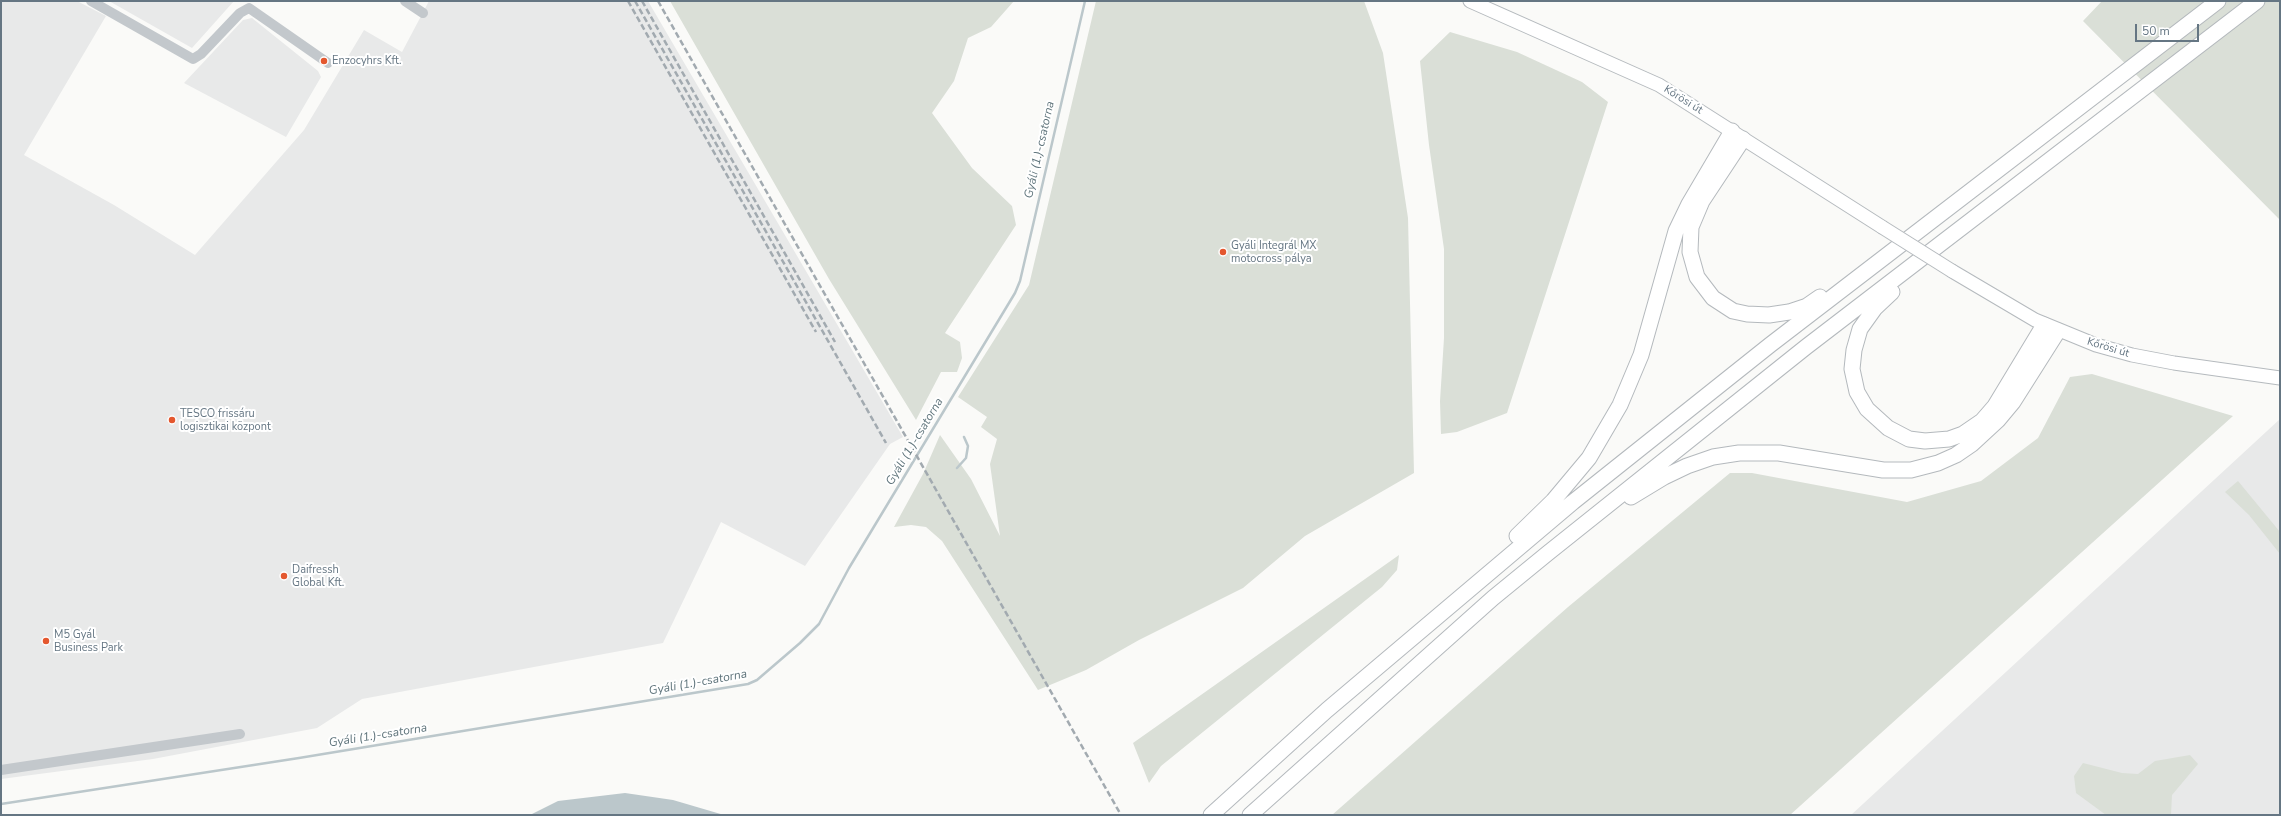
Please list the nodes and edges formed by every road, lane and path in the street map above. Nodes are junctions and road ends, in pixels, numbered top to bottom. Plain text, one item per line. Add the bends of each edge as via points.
1 (91, 1) edge
2 (405, 1) edge
3 (1470, 1) edge
4 (2218, 1) edge
5 (2257, 1) edge
6 (423, 13) dead end
7 (328, 63) dead end
8 (1738, 135) junction
9 (1964, 226) junction
10 (1861, 276) junction
11 (2051, 328) junction
12 (2280, 378) edge
13 (1548, 553) junction
14 (1480, 578) junction
15 (240, 734) dead end
16 (1, 770) edge
17 (1211, 815) edge
18 (1250, 815) edge

1 - 7 street via 193,59 201,54 240,13 249,8
2 - 6 street
3 - 8 main road, Kőrösi út via 1642,77 1673,93
4 - 10 highway
5 - 9 highway
8 - 10 highway via 1702,201 1689,244 1697,277 1709,294 1733,311 1769,315 1807,306 1847,278
8 - 11 main road, Kőrösi út, bridge via 1952,271
8 - 14 highway via 1689,204 1676,231 1641,354 1611,423 1589,458 1564,489 1502,550
9 - 11 highway via 1948,246 1885,298 1860,329 1852,369 1857,392 1867,409 1888,428 1909,439 1942,440 1963,434 1982,421 1995,406
9 - 13 highway via 1806,347
10 - 14 highway via 1646,443
11 - 12 main road, Kőrösi út via 2132,355
11 - 13 highway via 2013,402 1980,438 1948,459 1903,471 1873,469 1768,452 1717,456 1691,464 1664,477 1618,506 1572,541
13 - 18 highway via 1487,603
14 - 17 highway via 1327,710
15 - 16 street

